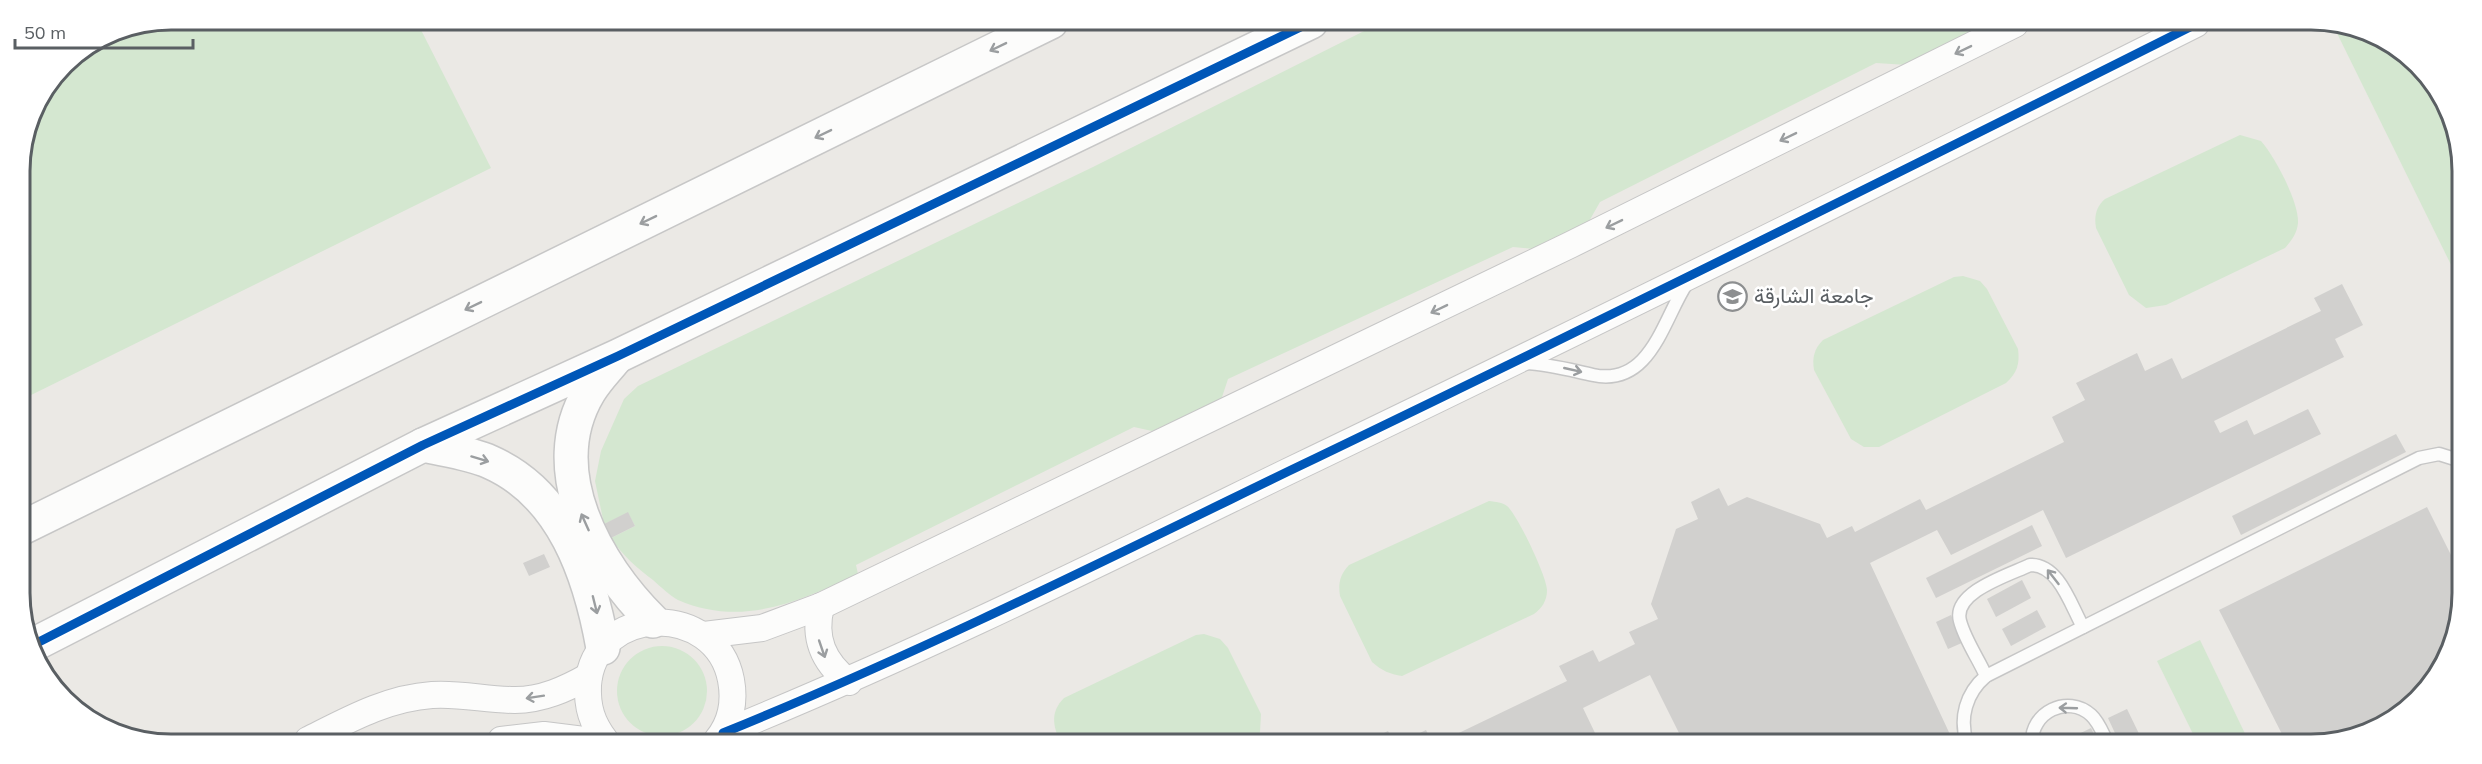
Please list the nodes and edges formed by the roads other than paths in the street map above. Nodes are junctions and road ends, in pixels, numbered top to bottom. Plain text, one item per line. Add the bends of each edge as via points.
1 (1035, 30) edge
2 (1259, 30) edge
3 (1295, 30) edge
4 (2003, 30) edge
5 (2184, 30) edge
6 (1241, 57) junction
7 (1690, 277) junction
8 (618, 356) junction
9 (1515, 363) junction
10 (423, 445) junction
11 (2452, 458) edge
12 (571, 471) junction
13 (534, 489) junction
14 (30, 524) edge
15 (594, 567) junction
16 (821, 606) junction
17 (653, 621) junction
18 (2083, 627) junction
19 (704, 635) junction
20 (39, 642) edge
21 (603, 648) junction
22 (589, 676) junction
23 (1986, 676) junction
24 (849, 682) junction
25 (320, 734) edge
26 (600, 734) edge
27 (721, 734) edge
28 (727, 734) edge
29 (1964, 734) edge
30 (2034, 734) edge
31 (2102, 734) edge

1 -> 14 street
2 - 6 street
3 - 6 street
4 -> 16 street via 1570,245
5 - 7 street
6 - 8 street
7 - 9 street
9 -> 7 lane via 1563,367 1595,375 1625,373 1649,355
8 - 10 street
8 - 12 street via 589,392 579,416 572,441
9 - 24 street
10 -> 13 street via 488,461
10 - 20 street
11 - 18 lane via 2439,454 2419,458
12 - 13 street
15 -> 12 street
13 - 15 street
15 - 17 street via 619,584
15 -> 21 street via 593,596
16 - 19 street via 762,628
16 -> 24 street via 821,648 827,661
17 - 19 street via 679,623
17 - 21 street via 617,635
18 - 23 lane
18 -> 23 lane via 2053,574 2036,564 1968,595 1960,607 1960,622
19 - 27 street via 729,670 734,692 731,713
21 - 22 street
22 -> 25 street via 567,688 517,700 461,694 401,699 372,708
22 - 26 street via 587,702
23 - 29 lane via 1966,703
24 - 28 street
31 -> 30 lane via 2091,716 2080,708 2067,706 2043,714

